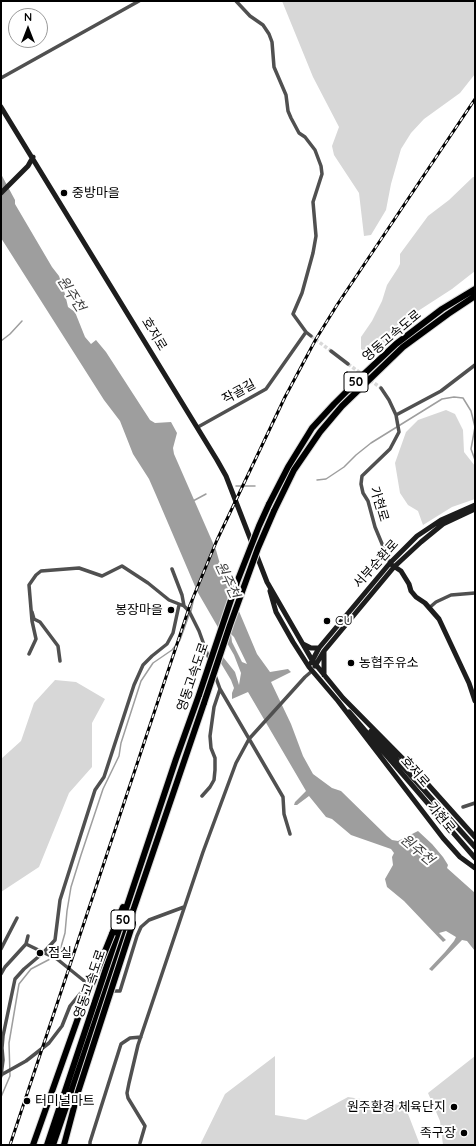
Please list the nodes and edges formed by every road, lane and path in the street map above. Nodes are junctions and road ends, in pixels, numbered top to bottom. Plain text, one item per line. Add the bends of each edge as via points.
1 (139, 1) edge
2 (236, 1) edge
3 (1, 78) edge
4 (1, 107) edge
5 (33, 157) junction
6 (1, 192) edge
7 (475, 289) edge
8 (475, 296) edge
9 (306, 332) junction
10 (311, 336) tunnel mouth
11 (331, 351) tunnel mouth
12 (348, 364) tunnel mouth
13 (475, 365) edge
14 (381, 388) tunnel mouth
15 (397, 417) junction
16 (198, 427) junction
17 (475, 505) edge
18 (475, 509) edge
19 (392, 565) junction
20 (172, 569) dead end
21 (267, 582) junction
22 (475, 593) edge
23 (179, 605) junction
24 (184, 606) junction
25 (429, 608) junction
26 (32, 609) junction
27 (302, 644) junction
28 (322, 650) junction
29 (29, 654) dead end
30 (312, 660) junction
31 (60, 661) dead end
32 (316, 664) junction
33 (310, 669) junction
34 (324, 675) junction
35 (220, 689) junction
36 (475, 701) edge
37 (356, 718) junction
38 (249, 739) junction
39 (202, 796) dead end
40 (475, 803) edge
41 (463, 807) dead end
42 (290, 834) dead end
43 (475, 837) edge
44 (475, 846) edge
45 (475, 858) edge
46 (149, 866) junction
47 (475, 868) edge
48 (135, 881) junction
49 (184, 907) junction
50 (17, 918) dead end
51 (28, 936) dead end
52 (26, 944) junction
53 (1, 949) edge
54 (46, 953) junction
55 (1, 963) edge
56 (5, 967) junction
57 (1, 974) edge
58 (112, 992) dead end
59 (141, 1037) junction
60 (1, 1076) edge
61 (140, 1143) dead end
62 (33, 1145) edge
63 (46, 1145) edge
64 (53, 1145) edge
65 (64, 1145) edge
66 (90, 1145) edge

1 - 3 street
2 - 9 street via 263,25 269,34 274,67 286,95 288,111 299,134 305,137 315,150 321,166 322,174 313,202 316,236 313,253 293,314
4 - 5 street, 호저로
5 - 6 street
5 - 16 street, 호저로
7 - 48 highway, 영동고속도로 / 50, bridge via 442,309 396,344 363,375 312,428 288,467 259,526 237,582
8 - 46 highway, 영동고속도로 / 50, bridge via 403,347 342,406 294,470 255,555
9 - 10 street
9 - 16 street, 작골길 via 266,389
11 - 12 street
13 - 15 street via 441,391
14 - 15 street, 가현로
15 - 19 street, 가현로 via 400,429 397,437 390,449 362,476 361,484 374,527
16 - 21 street, 호저로 via 226,476
17 - 19 street, 서부순환로 via 441,520 417,536
18 - 19 street, 서부순환로 via 444,524
19 - 25 street, 가현로 via 400,571 411,591
19 - 28 street, 서부순환로
20 - 24 street
21 - 27 street, 호저로
21 - 33 street, 호저로 via 276,612
22 - 25 street via 451,595
23 - 24 street
23 - 26 street via 122,566 102,576 79,568 41,571 29,585
23 - 54 street via 173,633 167,644 143,665 134,685 104,778 95,790 60,900 55,940
24 - 35 street via 200,631
25 - 36 street, 가현로 via 439,619
26 - 29 street via 36,639
26 - 31 street via 34,619 40,622 58,646
27 - 28 street
27 - 30 street, 호저로
28 - 30 street, 서부순환로
28 - 32 street, 서부순환로
28 - 34 street
30 - 32 street, 호저로
30 - 33 street, 서부순환로
32 - 33 street, 서부순환로
32 - 34 street, 호저로
33 - 37 street, 호저로
33 - 38 street
34 - 37 street, 호저로
35 - 38 street
35 - 39 street via 211,729 210,748 215,758 215,775 210,787
37 - 43 street via 424,780
37 - 44 street, 호저로
37 - 45 street, 호저로
37 - 47 street, 가현로 via 443,838 460,857
38 - 42 street via 283,797 284,814
38 - 49 street via 236,763
40 - 41 street
46 - 64 highway, 영동고속도로 / 50
46 - 65 highway, bridge
48 - 62 highway, bridge via 78,1018
48 - 63 highway, 영동고속도로 / 50
49 - 58 street via 149,920 141,927 120,990
49 - 59 street
50 - 53 street
51 - 52 street
52 - 54 street
52 - 56 street
54 - 60 street via 15,979 3,1036
54 - 60 street via 89,984 70,1006 57,1033 26,1061
55 - 56 street
56 - 57 street
59 - 61 street via 127,1093 146,1126
59 - 66 street via 130,1038 121,1044

